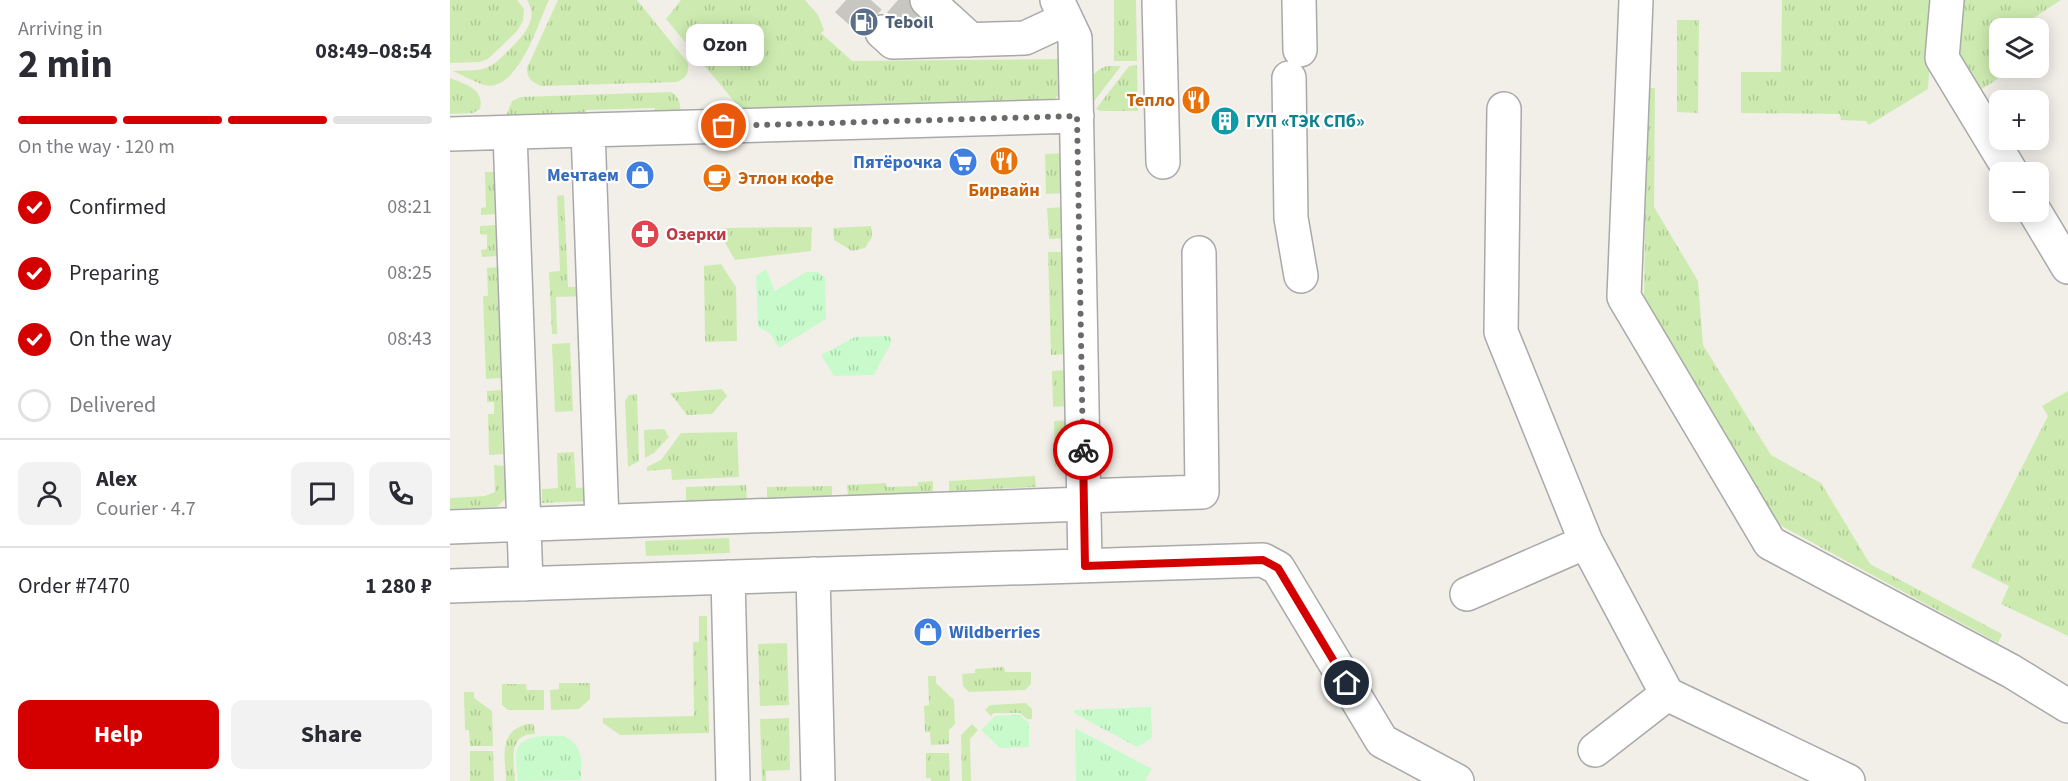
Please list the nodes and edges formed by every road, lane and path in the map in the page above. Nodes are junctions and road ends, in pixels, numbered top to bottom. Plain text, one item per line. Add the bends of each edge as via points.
1 (1159, 0) edge
2 (1299, 0) edge
3 (1636, 0) edge
4 (1947, 0) edge
5 (1061, 10) edge
6 (943, 27) edge
7 (882, 32) tunnel mouth
8 (1504, 109) dead end
9 (1077, 116) junction
10 (588, 130) junction
11 (510, 133) junction
12 (450, 134) edge
13 (1162, 162) dead end
14 (2005, 162) edge
15 (2041, 222) edge
16 (1199, 253) dead end
17 (2068, 267) edge
18 (1301, 276) dead end
19 (1084, 500) junction
20 (602, 521) junction
21 (524, 524) junction
22 (450, 527) edge
23 (1586, 542) junction
24 (1085, 566) junction
25 (813, 574) junction
26 (728, 577) junction
27 (526, 584) junction
28 (450, 586) edge
29 (1467, 594) dead end
30 (1667, 694) junction
31 (2068, 706) edge
32 (1595, 750) dead end
33 (733, 781) edge
34 (818, 781) edge
35 (1457, 781) edge
36 (1848, 781) edge

1 - 13 street
2 - 18 street via 1292,218
3 - 31 street via 1624,297 1770,543 2011,671
4 - 14 street via 1942,58
5 - 6 street via 1025,38
5 - 9 street via 1075,38
6 - 7 street via 893,42
8 - 23 street via 1501,332
9 - 10 street
9 - 19 street
10 - 11 street
10 - 20 street
11 - 12 street
11 - 21 street
15 - 17 street
16 - 19 street via 1202,492
19 - 20 street
19 - 24 street
20 - 21 street
21 - 22 street
21 - 27 street
23 - 29 street
23 - 30 street
24 - 25 street
24 - 35 street via 1263,560 1278,568 1382,741
25 - 26 street
25 - 34 street
26 - 27 street
26 - 33 street
27 - 28 street
30 - 32 street
30 - 36 street

